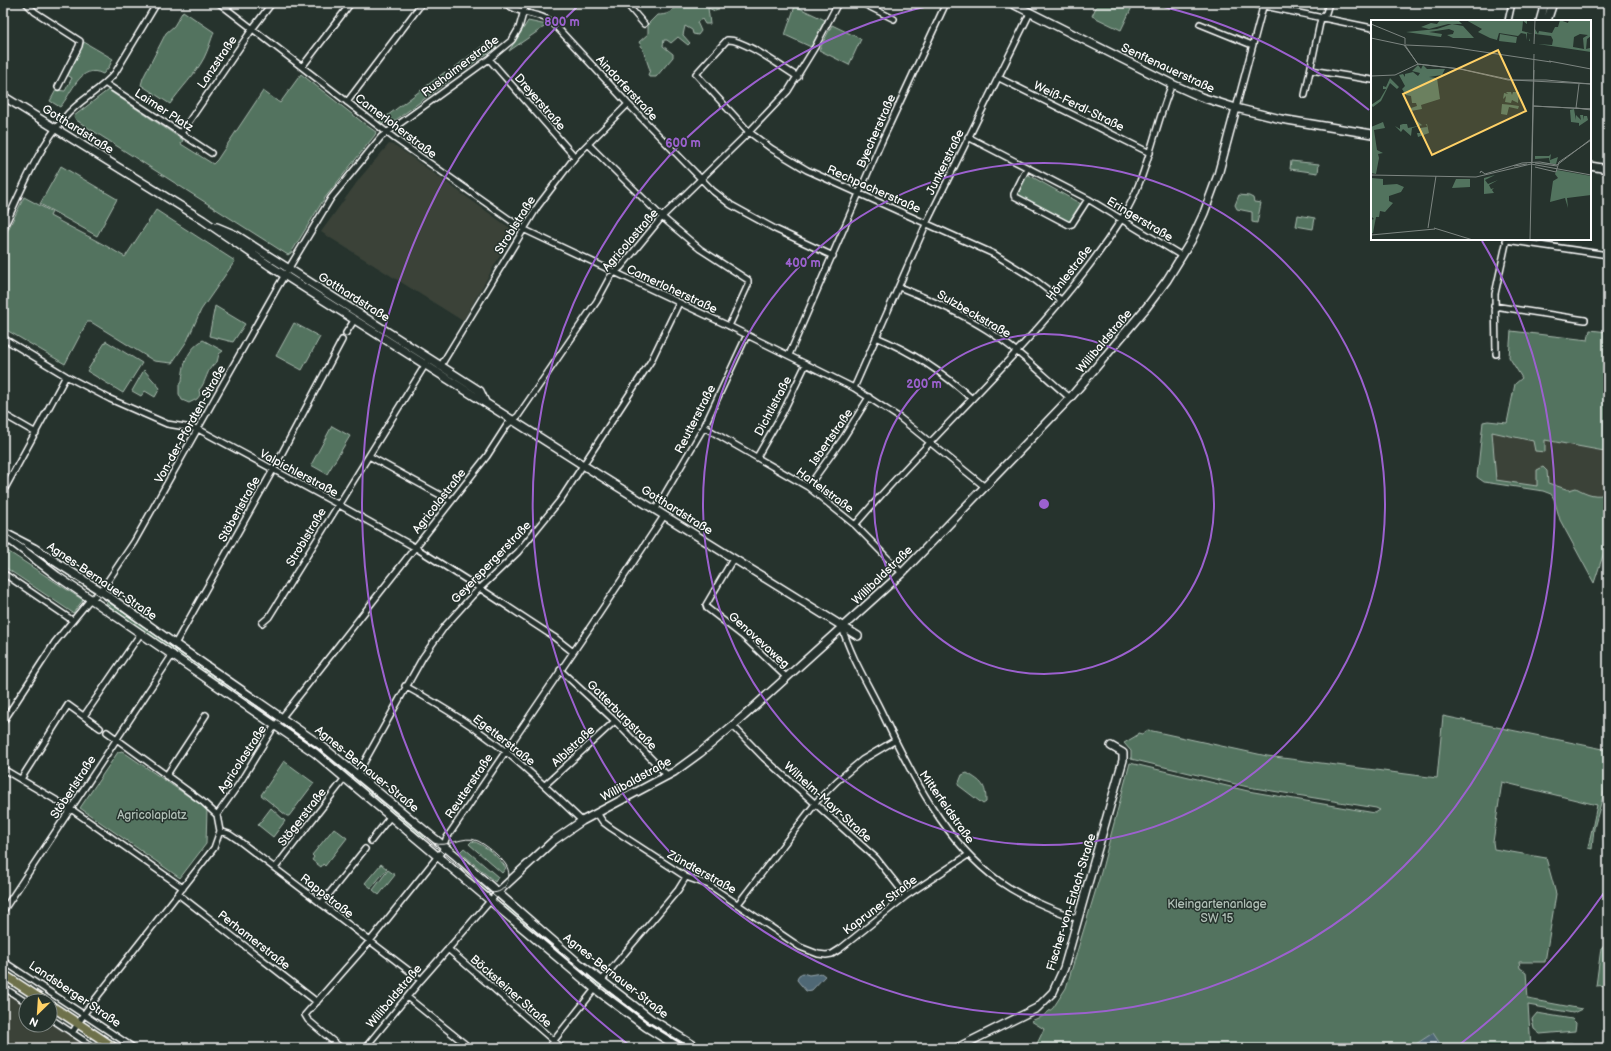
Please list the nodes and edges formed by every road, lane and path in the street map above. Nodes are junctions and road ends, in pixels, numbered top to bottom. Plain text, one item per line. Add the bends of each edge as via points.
1 (26, 3) edge
2 (157, 3) edge
3 (219, 3) edge
4 (272, 3) edge
5 (351, 3) edge
6 (422, 3) edge
7 (505, 3) edge
8 (526, 3) edge
9 (626, 3) edge
10 (838, 3) edge
11 (862, 3) edge
12 (946, 3) edge
13 (1011, 3) edge
14 (1250, 3) edge
15 (1328, 3) edge
16 (1512, 3) edge
17 (1545, 3) edge
18 (1553, 3) edge
19 (1264, 5) edge
20 (1030, 13) junction
21 (523, 14) junction
22 (1321, 18) junction
23 (894, 19) dead end
24 (1508, 20) edge
25 (1540, 20) edge
26 (1547, 20) edge
27 (644, 24) dead end
28 (1200, 24) dead end
29 (252, 28) junction
30 (1371, 28) edge
31 (1252, 45) junction
32 (489, 59) junction
33 (302, 67) junction
34 (1311, 70) junction
35 (798, 77) junction
36 (999, 78) junction
37 (1371, 80) edge
38 (106, 84) junction
39 (1172, 84) junction
40 (58, 87) dead end
41 (1305, 95) dead end
42 (3, 96) edge
43 (347, 102) junction
44 (628, 104) junction
45 (1236, 108) junction
46 (56, 128) junction
47 (388, 132) junction
48 (749, 132) junction
49 (181, 133) junction
50 (1371, 134) edge
51 (968, 137) junction
52 (588, 144) junction
53 (211, 153) dead end
54 (1150, 153) junction
55 (575, 157) junction
56 (1591, 166) edge
57 (1027, 168) junction
58 (1608, 169) edge
59 (700, 179) junction
60 (859, 194) junction
61 (1088, 199) junction
62 (662, 217) junction
63 (1122, 220) junction
64 (927, 222) junction
65 (523, 229) junction
66 (3, 230) edge
67 (1507, 240) edge
68 (1608, 255) edge
69 (833, 256) junction
70 (1182, 256) junction
71 (287, 272) junction
72 (614, 273) junction
73 (899, 287) junction
74 (1061, 300) junction
75 (680, 303) junction
76 (1494, 306) junction
77 (355, 319) junction
78 (1585, 320) dead end
79 (729, 326) junction
80 (346, 333) dead end
81 (746, 335) junction
82 (3, 338) edge
83 (876, 338) junction
84 (342, 340) dead end
85 (1017, 352) junction
86 (1496, 354) dead end
87 (789, 355) junction
88 (427, 361) junction
89 (806, 364) junction
90 (439, 368) junction
91 (66, 376) junction
92 (854, 388) junction
93 (869, 397) junction
94 (1070, 398) junction
95 (972, 399) junction
96 (3, 414) edge
97 (513, 420) junction
98 (704, 427) junction
99 (198, 429) junction
100 (36, 433) junction
101 (931, 442) junction
102 (369, 456) junction
103 (756, 457) junction
104 (583, 465) junction
105 (273, 470) junction
106 (808, 487) junction
107 (985, 487) junction
108 (3, 492) edge
109 (451, 501) junction
110 (338, 505) junction
111 (656, 509) junction
112 (664, 516) junction
113 (855, 525) junction
114 (3, 533) edge
115 (9, 540) junction
116 (416, 548) junction
117 (3, 549) edge
118 (733, 559) junction
119 (3, 573) edge
120 (902, 573) junction
121 (481, 589) junction
122 (101, 591) junction
123 (91, 599) junction
124 (72, 620) junction
125 (262, 623) dead end
126 (842, 627) junction
127 (141, 633) junction
128 (858, 636) dead end
129 (175, 644) junction
130 (573, 652) junction
131 (173, 654) junction
132 (560, 670) junction
133 (786, 678) junction
134 (405, 686) junction
135 (206, 715) dead end
136 (84, 716) junction
137 (283, 718) junction
138 (615, 721) junction
139 (3, 722) edge
140 (276, 726) junction
141 (733, 726) junction
142 (100, 728) dead end
143 (107, 732) dead end
144 (116, 740) junction
145 (894, 741) junction
146 (1111, 746) dead end
147 (505, 751) junction
148 (3, 769) edge
149 (358, 775) junction
150 (166, 776) junction
151 (668, 776) junction
152 (345, 778) junction
153 (21, 779) junction
154 (545, 785) junction
155 (814, 804) junction
156 (71, 809) junction
157 (597, 813) junction
158 (217, 815) junction
159 (390, 817) junction
160 (582, 821) junction
161 (220, 831) junction
162 (371, 841) dead end
163 (442, 846) junction
164 (365, 849) dead end
165 (968, 854) junction
166 (437, 856) junction
167 (275, 868) junction
168 (686, 877) junction
169 (183, 888) junction
170 (498, 892) junction
171 (178, 894) junction
172 (906, 896) junction
173 (490, 902) junction
174 (321, 904) junction
175 (738, 904) junction
176 (3, 911) edge
177 (1078, 919) junction
178 (370, 942) junction
179 (800, 947) joint
180 (448, 950) junction
181 (3, 961) edge
182 (3, 974) edge
183 (421, 980) junction
184 (602, 980) junction
185 (3, 987) edge
186 (595, 989) junction
187 (32, 993) edge
188 (18, 997) edge
189 (407, 997) junction
190 (316, 1002) junction
191 (58, 1010) edge
192 (84, 1014) junction
193 (58, 1023) edge
194 (78, 1024) junction
195 (72, 1033) junction
196 (553, 1040) junction
197 (368, 1047) edge
198 (95, 1048) edge
199 (115, 1048) edge
200 (134, 1048) edge
201 (342, 1048) edge
202 (470, 1048) edge
203 (548, 1048) edge
204 (562, 1048) edge
205 (680, 1048) edge
206 (698, 1048) edge
207 (957, 1048) edge

1 - 40 street via 35,12 80,41
2 - 38 street
3 - 29 street, Camerloherstraße
4 - 29 street, Lanzstraße
5 - 33 street
6 - 43 street
7 - 21 street, Aindorferstraße
8 - 21 street, Rushaimerstraße
9 - 27 street
10 - 35 street, Agricolastraße
11 - 23 street
12 - 60 street, Byecherstraße
13 - 20 street, Senftenauerstraße
14 - 19 street
15 - 22 street via 1326,13
16 - 24 street
17 - 25 street
18 - 26 street
19 - 22 street
19 - 31 street, Willibaldstraße
20 - 36 street, Junkerstraße
20 - 39 street, Senftenauerstraße
21 - 32 street, Rushaimerstraße via 512,40
21 - 44 street, Aindorferstraße via 547,18 553,22
22 - 30 street
22 - 34 street
28 - 31 street
29 - 33 street, Camerloherstraße
29 - 49 street, Lanzstraße
31 - 45 street, Willibaldstraße
32 - 47 street, Rushaimerstraße
32 - 55 street, Dreyerstraße
33 - 43 street, Camerloherstraße
34 - 37 street
34 - 41 street
35 - 48 street, Agricolastraße via 777,104
35 - 48 street, Rechpacherstraße via 734,39 727,40 696,74
36 - 51 street, Junkerstraße
36 - 54 street, Weiß-Ferdl-Straße
38 - 46 street via 74,108
38 - 49 street, Laimer Platz
39 - 45 street, Senftenauerstraße
39 - 54 street, Hönlestraße
42 - 46 street, Gotthardstraße
43 - 47 street, Camerloherstraße
44 - 52 street, Stroblstraße
44 - 59 street, Aindorferstraße
45 - 50 street, Senftenauerstraße via 1300,123
45 - 70 street, Willibaldstraße via 1226,151 1210,199
46 - 66 street via 44,146
46 - 71 street, Gotthardstraße via 203,220 236,235
47 - 65 street, Camerloherstraße
47 - 71 street, Von-der-Pfordten-Straße via 381,137 331,198
48 - 59 street, Agricolastraße
48 - 60 street, Rechpacherstraße via 806,170
49 - 53 street, Laimer Platz
51 - 57 street, Eringerstraße
51 - 64 street, Junkerstraße
52 - 55 street, Stroblstraße
52 - 62 street
54 - 63 street, Hönlestraße
55 - 65 street, Stroblstraße
56 - 58 street
57 - 61 street, Eringerstraße
57 - 61 street via 1014,196 1069,225
59 - 62 street, Agricolastraße
59 - 69 street, Aindorferstraße via 731,205
60 - 64 street, Rechpacherstraße
60 - 69 street, Byecherstraße
61 - 63 street, Eringerstraße
62 - 72 street, Agricolastraße
62 - 79 street via 700,249 748,280
63 - 70 street, Eringerstraße
63 - 74 street, Hönlestraße
64 - 73 street, Junkerstraße
64 - 74 street, Rechpacherstraße via 994,254
65 - 72 street, Camerloherstraße
65 - 90 street, Stroblstraße
67 - 68 street
67 - 76 street via 1498,274
69 - 87 street, Byecherstraße
70 - 94 street, Willibaldstraße via 1136,320
71 - 77 street, Gotthardstraße
71 - 88 street, Gotthardstraße
71 - 99 street, Von-der-Pfordten-Straße
72 - 75 street, Camerloherstraße
72 - 97 street, Agricolastraße
73 - 83 street, Junkerstraße
73 - 85 street, Sulzbeckstraße via 966,318
74 - 85 street, Hönlestraße
75 - 79 street, Camerloherstraße
75 - 104 street, Geyerspergerstraße via 651,361
76 - 78 street
76 - 86 street
77 - 80 street
77 - 88 street, Gotthardstraße
79 - 81 street, Camerloherstraße
81 - 87 street, Camerloherstraße
81 - 98 street, Reutterstraße
82 - 91 street, Valpichlerstraße
83 - 92 street, Junkerstraße
83 - 95 street via 931,366
84 - 105 street, Stöberlstraße
85 - 94 street, Sulzbeckstraße
85 - 95 street, Hönlestraße
87 - 89 street, Camerloherstraße
88 - 90 street, Gotthardstraße
88 - 102 street, Stroblstraße
89 - 92 street, Camerloherstraße
89 - 103 street, Dichtlstraße via 783,412
90 - 97 street, Gotthardstraße
91 - 99 street, Valpichlerstraße via 167,424
91 - 100 street
92 - 93 street, Camerloherstraße
93 - 101 street, Camerloherstraße
93 - 106 street, Isbertstraße
94 - 107 street, Willibaldstraße
95 - 101 street, Hönlestraße
96 - 100 street
97 - 104 street, Gotthardstraße
97 - 109 street, Agricolastraße via 507,425 488,456
98 - 103 street, Hartelstraße
98 - 111 street, Reutterstraße
99 - 105 street, Valpichlerstraße
99 - 122 street, Von-der-Pfordten-Straße via 145,524
100 - 108 street
101 - 107 street, Camerloherstraße
101 - 113 street, Hönlestraße via 884,490
102 - 109 street
102 - 110 street, Stroblstraße
103 - 106 street, Hartelstraße
104 - 111 street, Gotthardstraße
104 - 121 street, Geyerspergerstraße via 534,534
105 - 110 street, Valpichlerstraße
105 - 129 street, Stöberlstraße
106 - 113 street, Hartelstraße
107 - 120 street, Willibaldstraße
109 - 116 street, Agricolastraße
110 - 116 street, Valpichlerstraße
110 - 125 street, Stroblstraße via 269,617
111 - 112 street, Gotthardstraße
112 - 118 street, Gotthardstraße
112 - 130 street, Reutterstraße
113 - 120 street, Hartelstraße
114 - 115 street, Agnes-Bernauer-Straße
114 - 122 street, Agnes-Bernauer-Straße via 34,548
115 - 117 street
115 - 123 street, Agnes-Bernauer-Straße
116 - 121 street, Valpichlerstraße
116 - 137 street, Agricolastraße
118 - 126 street, Gotthardstraße
118 - 133 street, Genovevaweg via 706,605 707,608 743,636
119 - 124 street
120 - 126 street, Willibaldstraße
121 - 130 street, Valpichlerstraße
121 - 134 street, Geyerspergerstraße via 444,626
122 - 123 street, Von-der-Pfordten-Straße
122 - 129 street, Agnes-Bernauer-Straße
123 - 124 street, Von-der-Pfordten-Straße
123 - 127 street, Agnes-Bernauer-Straße
124 - 139 street, Von-der-Pfordten-Straße via 33,672
126 - 128 street, Gotthardstraße
126 - 133 street, Willibaldstraße
126 - 145 street, Mitterfeldstraße via 852,656
127 - 131 street, Agnes-Bernauer-Straße
127 - 136 street
129 - 137 street, Agnes-Bernauer-Straße
130 - 132 street, Reutterstraße
131 - 140 street, Agnes-Bernauer-Straße
131 - 144 street, Stöberlstraße
132 - 138 street, Gatterburgstraße
132 - 147 street, Reutterstraße
133 - 141 street, Willibaldstraße
134 - 147 street, Egetterstraße via 455,715
134 - 149 street, Geyerspergerstraße
135 - 150 street
136 - 142 street
136 - 153 street via 68,705
137 - 140 street, Agricolastraße
137 - 149 street, Agnes-Bernauer-Straße
138 - 151 street, Gatterburgstraße
138 - 154 street, Alblstraße
140 - 152 street, Agnes-Bernauer-Straße
140 - 158 street, Agricolastraße
141 - 151 street, Willibaldstraße
141 - 155 street, Wilhelm-Mayr-Straße
143 - 144 street
144 - 150 street
144 - 156 street, Stöberlstraße
145 - 155 street via 862,760
145 - 165 street, Mitterfeldstraße via 915,781
146 - 177 street, Fischer-von-Erlach-Straße via 1124,756
147 - 154 street, Egetterstraße
147 - 163 street, Reutterstraße
148 - 153 street
149 - 163 street, Agnes-Bernauer-Straße
150 - 158 street
151 - 157 street, Willibaldstraße
152 - 159 street, Agnes-Bernauer-Straße
152 - 167 street, Stögerstraße
153 - 156 street
154 - 160 street, Egetterstraße
155 - 172 street, Wilhelm-Mayr-Straße via 876,858
155 - 175 street
156 - 169 street
156 - 176 street, Stöberlstraße
157 - 160 street, Willibaldstraße
157 - 168 street, Zündterstraße via 611,828
158 - 161 street
159 - 162 street
159 - 166 street, Agnes-Bernauer-Straße
160 - 170 street, Willibaldstraße via 534,856
161 - 167 street, Rappstraße via 238,840
161 - 169 street via 214,848
163 - 166 street, Reutterstraße via 442,851
163 - 170 street, Agnes-Bernauer-Straße
164 - 174 street
165 - 172 street, Kapruner Straße
165 - 177 street, Mitterfeldstraße via 1012,890
166 - 173 street, Agnes-Bernauer-Straße
166 - 178 street, Reutterstraße
167 - 174 street, Rappstraße
168 - 175 street, Zündterstraße via 709,885
168 - 184 street via 678,890
169 - 171 street
170 - 173 street, Willibaldstraße
170 - 184 street, Agnes-Bernauer-Straße via 575,960
171 - 190 street, Perhamerstraße
171 - 192 street
172 - 179 street, Kapruner Straße via 832,954 818,954
173 - 180 street, Willibaldstraße
173 - 186 street, Agnes-Bernauer-Straße
174 - 178 street, Rappstraße
175 - 179 street, Zündterstraße
177 - 207 street, Fischer-von-Erlach-Straße via 1064,968 1047,1000 1027,1015
178 - 183 street, Rappstraße
178 - 190 street, Reutterstraße
180 - 183 street, Willibaldstraße
180 - 196 street, Böcksteiner Straße
181 - 192 street, Landsberger Straße
182 - 187 main road, Landsberger Straße
183 - 189 street, Willibaldstraße
184 - 206 street, Agnes-Bernauer-Straße via 651,1019
185 - 188 street
186 - 196 street
186 - 205 street, Agnes-Bernauer-Straße via 646,1027
189 - 197 street, Willibaldstraße
189 - 202 street
190 - 201 street, Reutterstraße via 305,1018
191 - 194 main road, Landsberger Straße
192 - 194 street
192 - 200 street, Landsberger Straße
193 - 195 street
194 - 195 street, Landsberger Straße
194 - 199 main road, Landsberger Straße
195 - 198 street
196 - 203 street
196 - 204 street, Böcksteiner Straße

